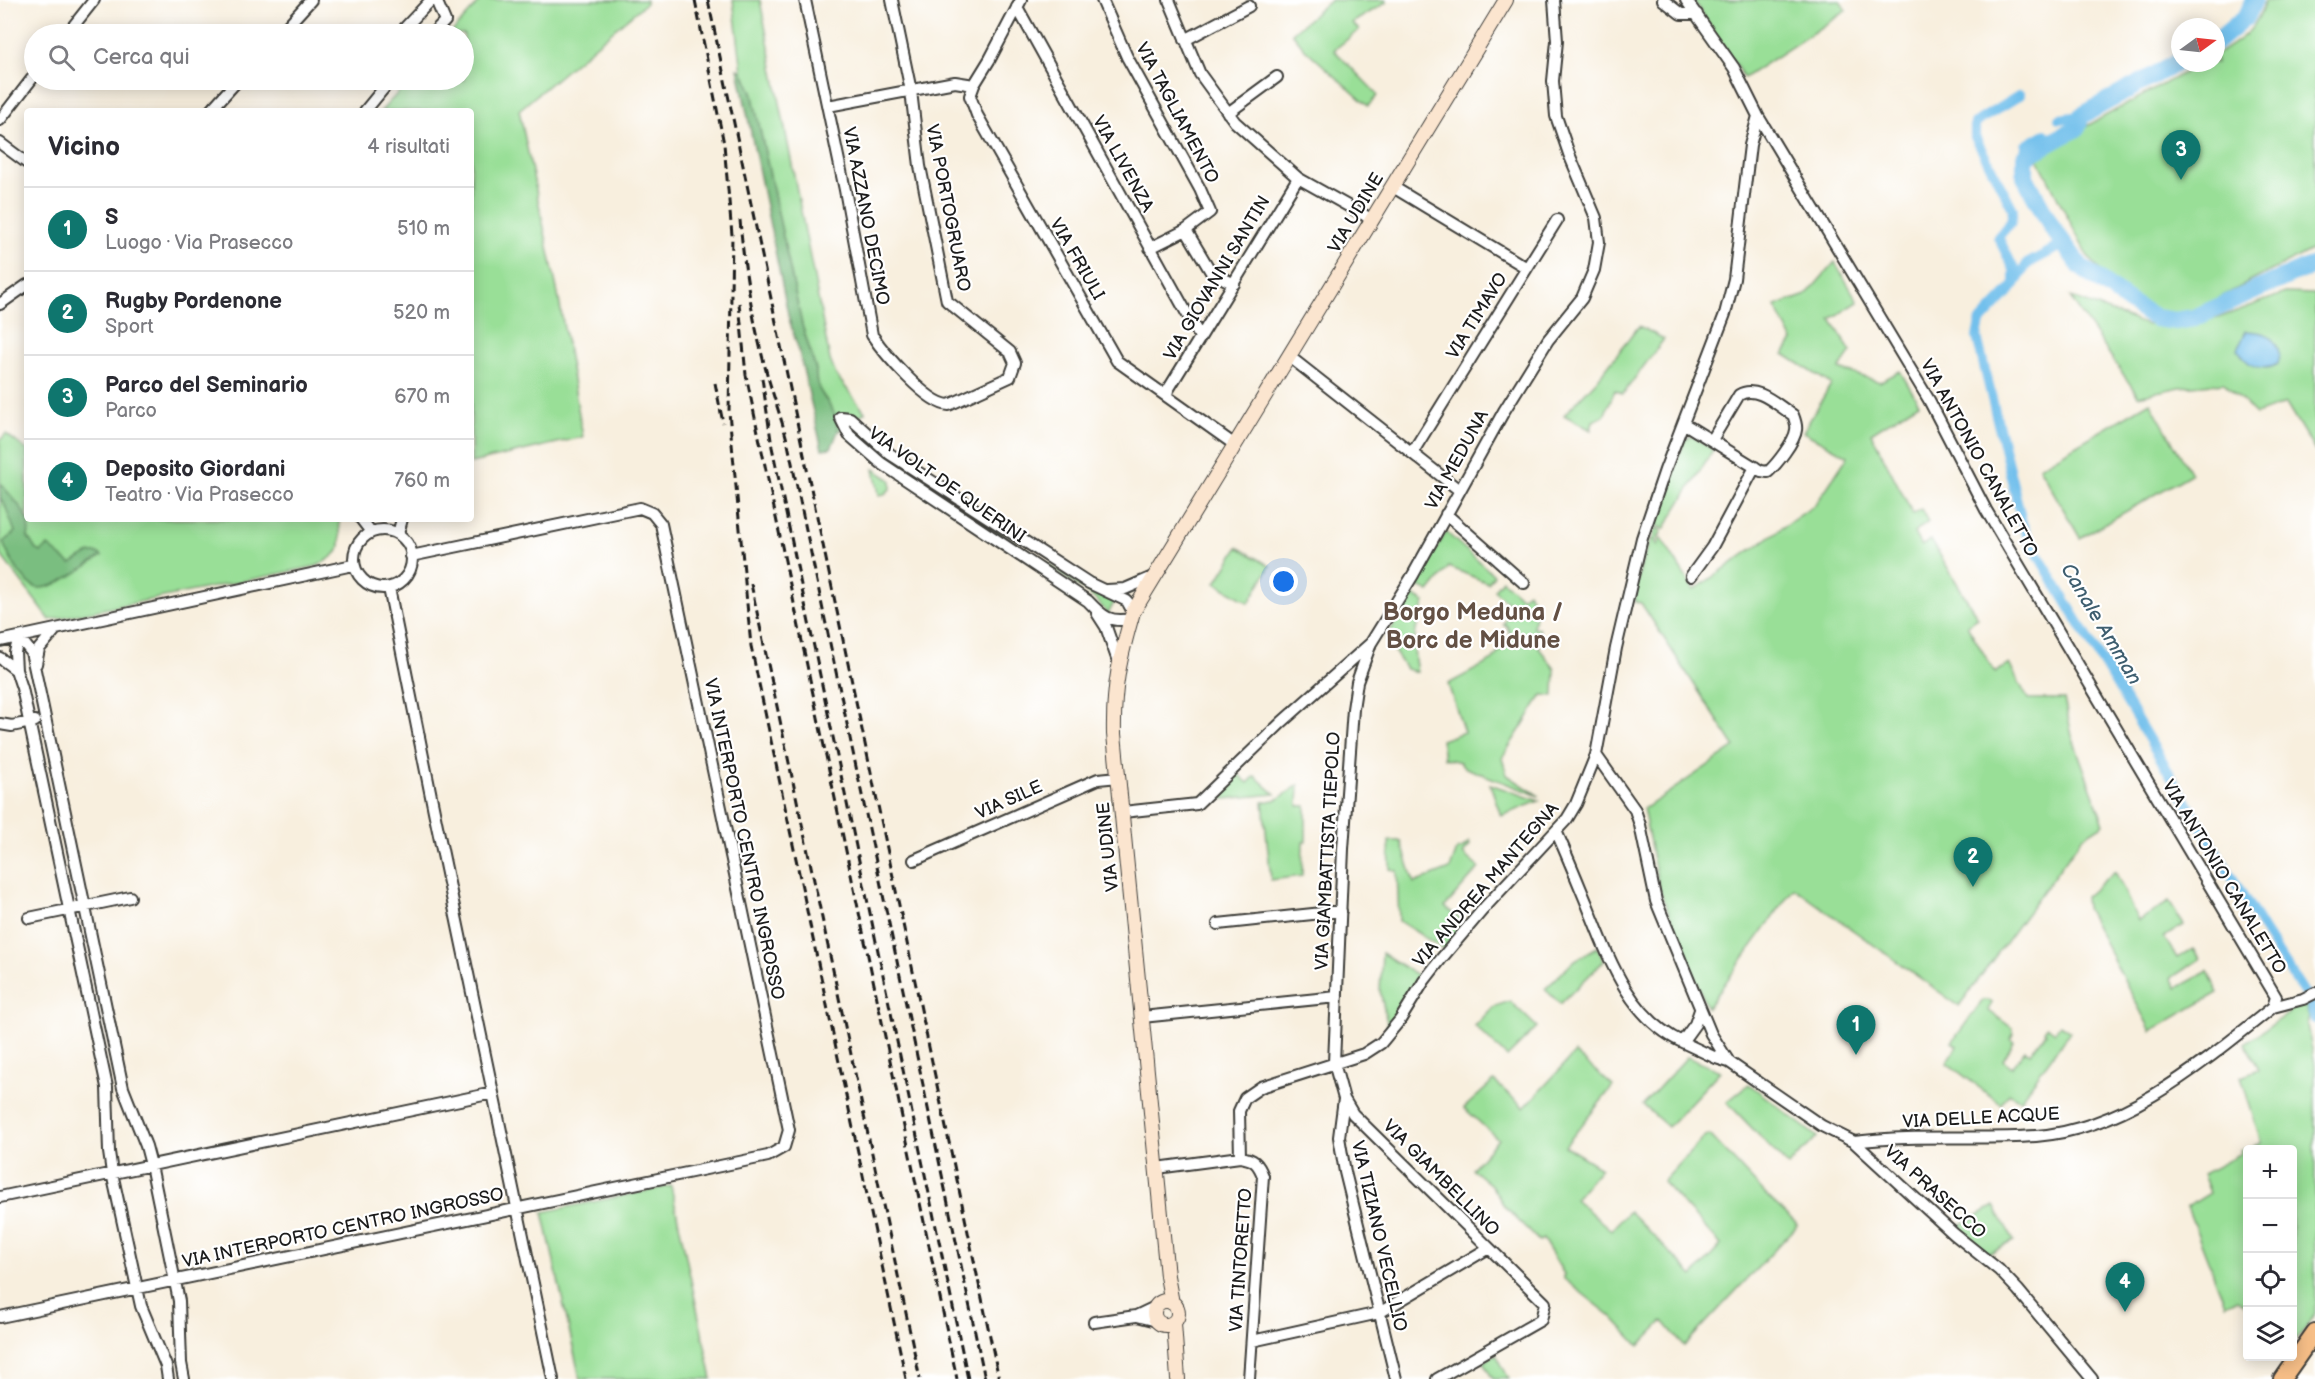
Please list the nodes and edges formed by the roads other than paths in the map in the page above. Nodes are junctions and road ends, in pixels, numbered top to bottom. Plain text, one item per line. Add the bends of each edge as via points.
1 (94, 0) edge
2 (311, 0) edge
3 (433, 0) edge
4 (805, 0) edge
5 (892, 0) edge
6 (1102, 0) edge
7 (1169, 0) edge
8 (1506, 0) edge
9 (1554, 0) edge
10 (1663, 0) edge
11 (1686, 0) edge
12 (1019, 3) edge
13 (1249, 6) dead end
14 (1697, 14) junction
15 (75, 24) edge
16 (288, 24) edge
17 (409, 24) edge
18 (442, 24) edge
19 (1185, 40) junction
20 (1277, 77) dead end
21 (974, 85) junction
22 (24, 89) edge
23 (229, 90) edge
24 (382, 90) edge
25 (911, 91) junction
26 (828, 106) junction
27 (213, 108) edge
28 (367, 108) edge
29 (1228, 113) junction
30 (1758, 116) junction
31 (0, 120) edge
32 (0, 143) edge
33 (24, 161) edge
34 (1298, 178) junction
35 (1393, 187) junction
36 (1373, 220) junction
37 (1557, 220) dead end
38 (1186, 230) junction
39 (1150, 248) junction
40 (1527, 268) junction
41 (1234, 284) junction
42 (24, 287) edge
43 (0, 304) edge
44 (1200, 337) junction
45 (1290, 357) junction
46 (1167, 395) junction
47 (949, 405) joint
48 (1683, 423) junction
49 (1712, 440) junction
50 (1235, 445) junction
51 (1412, 453) junction
52 (1755, 467) junction
53 (928, 479) junction
54 (921, 490) junction
55 (1458, 490) junction
56 (1446, 514) junction
57 (363, 522) edge
58 (401, 522) edge
59 (371, 532) junction
60 (398, 534) junction
61 (411, 556) junction
62 (353, 565) junction
63 (1155, 576) junction
64 (1691, 576) dead end
65 (1524, 583) dead end
66 (390, 588) junction
67 (1098, 589) junction
68 (1094, 608) junction
69 (1132, 615) junction
70 (56, 629) junction
71 (19, 637) junction
72 (0, 641) edge
73 (1371, 643) junction
74 (0, 658) edge
75 (1119, 663) junction
76 (16, 670) junction
77 (35, 670) junction
78 (44, 718) junction
79 (30, 722) junction
80 (0, 724) edge
81 (1596, 755) junction
82 (1119, 777) junction
83 (1123, 812) junction
84 (1556, 831) junction
85 (914, 860) dead end
86 (129, 897) dead end
87 (84, 906) junction
88 (70, 909) junction
89 (1341, 911) junction
90 (29, 918) dead end
91 (1218, 924) dead end
92 (2315, 993) edge
93 (1337, 997) junction
94 (2274, 1002) junction
95 (1700, 1010) junction
96 (1143, 1017) junction
97 (1682, 1042) junction
98 (1729, 1062) junction
99 (1334, 1063) junction
100 (493, 1093) junction
101 (1344, 1099) junction
102 (1854, 1142) junction
103 (1240, 1157) junction
104 (151, 1165) junction
105 (1157, 1168) junction
106 (112, 1173) junction
107 (0, 1197) edge
108 (518, 1208) junction
109 (1487, 1249) junction
110 (175, 1280) junction
111 (137, 1288) junction
112 (1163, 1304) junction
113 (1379, 1314) junction
114 (1136, 1316) junction
115 (0, 1317) edge
116 (1094, 1322) dead end
117 (1166, 1323) junction
118 (2315, 1332) edge
119 (1252, 1341) junction
120 (168, 1379) edge
121 (184, 1379) edge
122 (553, 1379) edge
123 (1178, 1379) edge
124 (1249, 1379) edge
125 (1396, 1379) edge
126 (1437, 1379) edge
127 (2092, 1379) edge
128 (2282, 1379) edge

1 - 15 street
2 - 16 street
3 - 17 street
3 - 18 street via 445,21
4 - 26 street, VIA AZZANO DECIMO
5 - 25 street, VIA PORTOGRUARO
6 - 38 street, VIA TAGLIAMENTO via 1127,57 1210,212
7 - 19 street
8 - 35 main road, VIA UDINE
9 - 55 street, VIA MEDUNA via 1556,116 1596,218 1598,258 1582,298 1548,340
10 - 14 street via 1681,14
11 - 14 street, VIA ANTONIO CANALETTO
12 - 21 street
12 - 39 street, VIA LIVENZA
13 - 19 street
14 - 30 street, VIA ANTONIO CANALETTO via 1734,68
19 - 29 street via 1200,74
20 - 29 street
21 - 25 street via 955,82
21 - 46 street, VIA FRIULI via 970,96 977,116 1117,361
22 - 31 street
23 - 27 street
24 - 28 street
25 - 26 street
25 - 47 street, VIA PORTOGRUARO via 920,166 947,301 1010,352 1015,363 1010,377
26 - 47 street, VIA AZZANO DECIMO via 872,335 907,376 938,403
29 - 34 street
30 - 48 street, VIA ANDREA MANTEGNA via 1750,145 1734,279 1725,314
30 - 94 street, VIA ANTONIO CANALETTO via 1929,399 1988,513
32 - 33 street
34 - 36 street
34 - 41 street, VIA GIOVANNI SANTIN
35 - 36 main road, VIA UDINE
35 - 40 street, VIA TIMAVO
36 - 45 main road, VIA UDINE
37 - 40 street
38 - 39 street
38 - 41 street via 1211,272
39 - 44 street, VIA LIVENZA
40 - 51 street, VIA TIMAVO
41 - 44 street, VIA GIOVANNI SANTIN
42 - 43 street
44 - 46 street, VIA GIOVANNI SANTIN
45 - 50 main road, VIA UDINE
45 - 51 street
46 - 50 street, VIA FRIULI
48 - 49 street
48 - 81 street, VIA ANDREA MANTEGNA via 1642,538
49 - 52 street
49 - 52 street via 1740,395 1751,391 1793,415 1796,432 1776,466 1768,472
50 - 63 main road, VIA UDINE
51 - 55 street
52 - 64 street via 1712,547
53 - 54 street
53 - 54 street, VIA VOLT DE QUERINI via 890,454 850,418 840,417 856,442
53 - 67 street, VIA VOLT DE QUERINI
54 - 68 street, VIA VOLT DE QUERINI
55 - 56 street, VIA MEDUNA
56 - 65 street
56 - 73 street, VIA MEDUNA
57 - 59 street
58 - 60 street
59 - 60 street
59 - 62 street via 357,545
60 - 61 street
61 - 66 street via 406,575
61 - 108 street, VIA INTERPORTO CENTRO INGROSSO via 640,508 652,513 661,524 789,1130 784,1147 768,1156
62 - 66 street via 372,586
62 - 70 street
63 - 67 street via 1125,589
63 - 69 main road, VIA UDINE
66 - 100 street, VIA INTERPORTO CENTRO INGROSSO
67 - 69 street, VIA VOLT DE QUERINI via 1127,601
68 - 69 street, VIA VOLT DE QUERINI via 1113,620 1121,621
68 - 75 street, VIA VOLT DE QUERINI via 1106,627
69 - 75 main road, VIA UDINE
70 - 71 street
70 - 77 street via 39,649
71 - 72 street
71 - 76 street
71 - 77 street, VIA INTERPORTO CENTRO INGROSSO via 31,652
73 - 83 street, VIA MEDUNA via 1197,804
73 - 89 street, VIA GIAMBATTISTA TIEPOLO via 1357,682 1353,709
74 - 76 street
75 - 82 main road, VIA UDINE via 1114,734
76 - 79 street
77 - 78 street, VIA INTERPORTO CENTRO INGROSSO
78 - 79 street
78 - 87 street, VIA INTERPORTO CENTRO INGROSSO
79 - 80 street
79 - 88 street
81 - 84 street, VIA ANDREA MANTEGNA via 1572,811
81 - 95 street, VIA PRASECCO via 1635,810 1656,901
82 - 83 main road, VIA UDINE
82 - 85 street, VIA SILE via 1098,779
83 - 96 main road, VIA UDINE
84 - 97 street, VIA PRASECCO via 1617,975 1665,1035
84 - 99 street, VIA ANDREA MANTEGNA via 1441,959 1381,1043 1364,1054
86 - 87 street
87 - 88 street
87 - 104 street, VIA INTERPORTO CENTRO INGROSSO via 123,1088
88 - 90 street
88 - 106 street via 107,1087
89 - 91 street
89 - 93 street, VIA GIAMBATTISTA TIEPOLO
92 - 94 street
93 - 96 street
93 - 99 street, VIA GIAMBATTISTA TIEPOLO
94 - 102 street, VIA DELLE ACQUE via 2212,1056 2162,1092 2085,1126 2037,1136 1908,1137
95 - 97 street
95 - 98 street, VIA PRASECCO
96 - 105 main road, VIA UDINE
97 - 98 street, VIA PRASECCO
98 - 102 street, VIA PRASECCO via 1822,1126
99 - 101 street, VIA GIAMBELLINO
99 - 103 street, VIA ANDREA MANTEGNA via 1261,1088 1245,1098 1239,1111
100 - 104 street
100 - 108 street, VIA INTERPORTO CENTRO INGROSSO
101 - 109 street, VIA GIAMBELLINO via 1353,1114
101 - 113 street, VIA TIZIANO VECELLIO via 1339,1137
102 - 127 street, VIA PRASECCO via 1999,1270
103 - 105 street
103 - 119 street, VIA TINTORETTO via 1258,1164 1263,1176
104 - 106 street
104 - 110 street, VIA INTERPORTO CENTRO INGROSSO
105 - 112 main road, VIA UDINE via 1167,1276
106 - 107 street
106 - 111 street
108 - 110 street, VIA INTERPORTO CENTRO INGROSSO
108 - 122 street, VIA INTERPORTO CENTRO INGROSSO
109 - 113 street
109 - 126 street, VIA GIAMBELLINO via 1545,1304 1541,1320
110 - 111 street, VIA INTERPORTO CENTRO INGROSSO
110 - 121 street, VIA INTERPORTO CENTRO INGROSSO
111 - 115 street, VIA INTERPORTO CENTRO INGROSSO
111 - 120 street
112 - 114 street
112 - 117 main road via 1154,1315
112 - 117 main road via 1178,1313
113 - 119 street
113 - 125 street, VIA TIZIANO VECELLIO
114 - 116 street
114 - 117 street
117 - 123 main road
118 - 128 main road
119 - 124 street, VIA TINTORETTO

